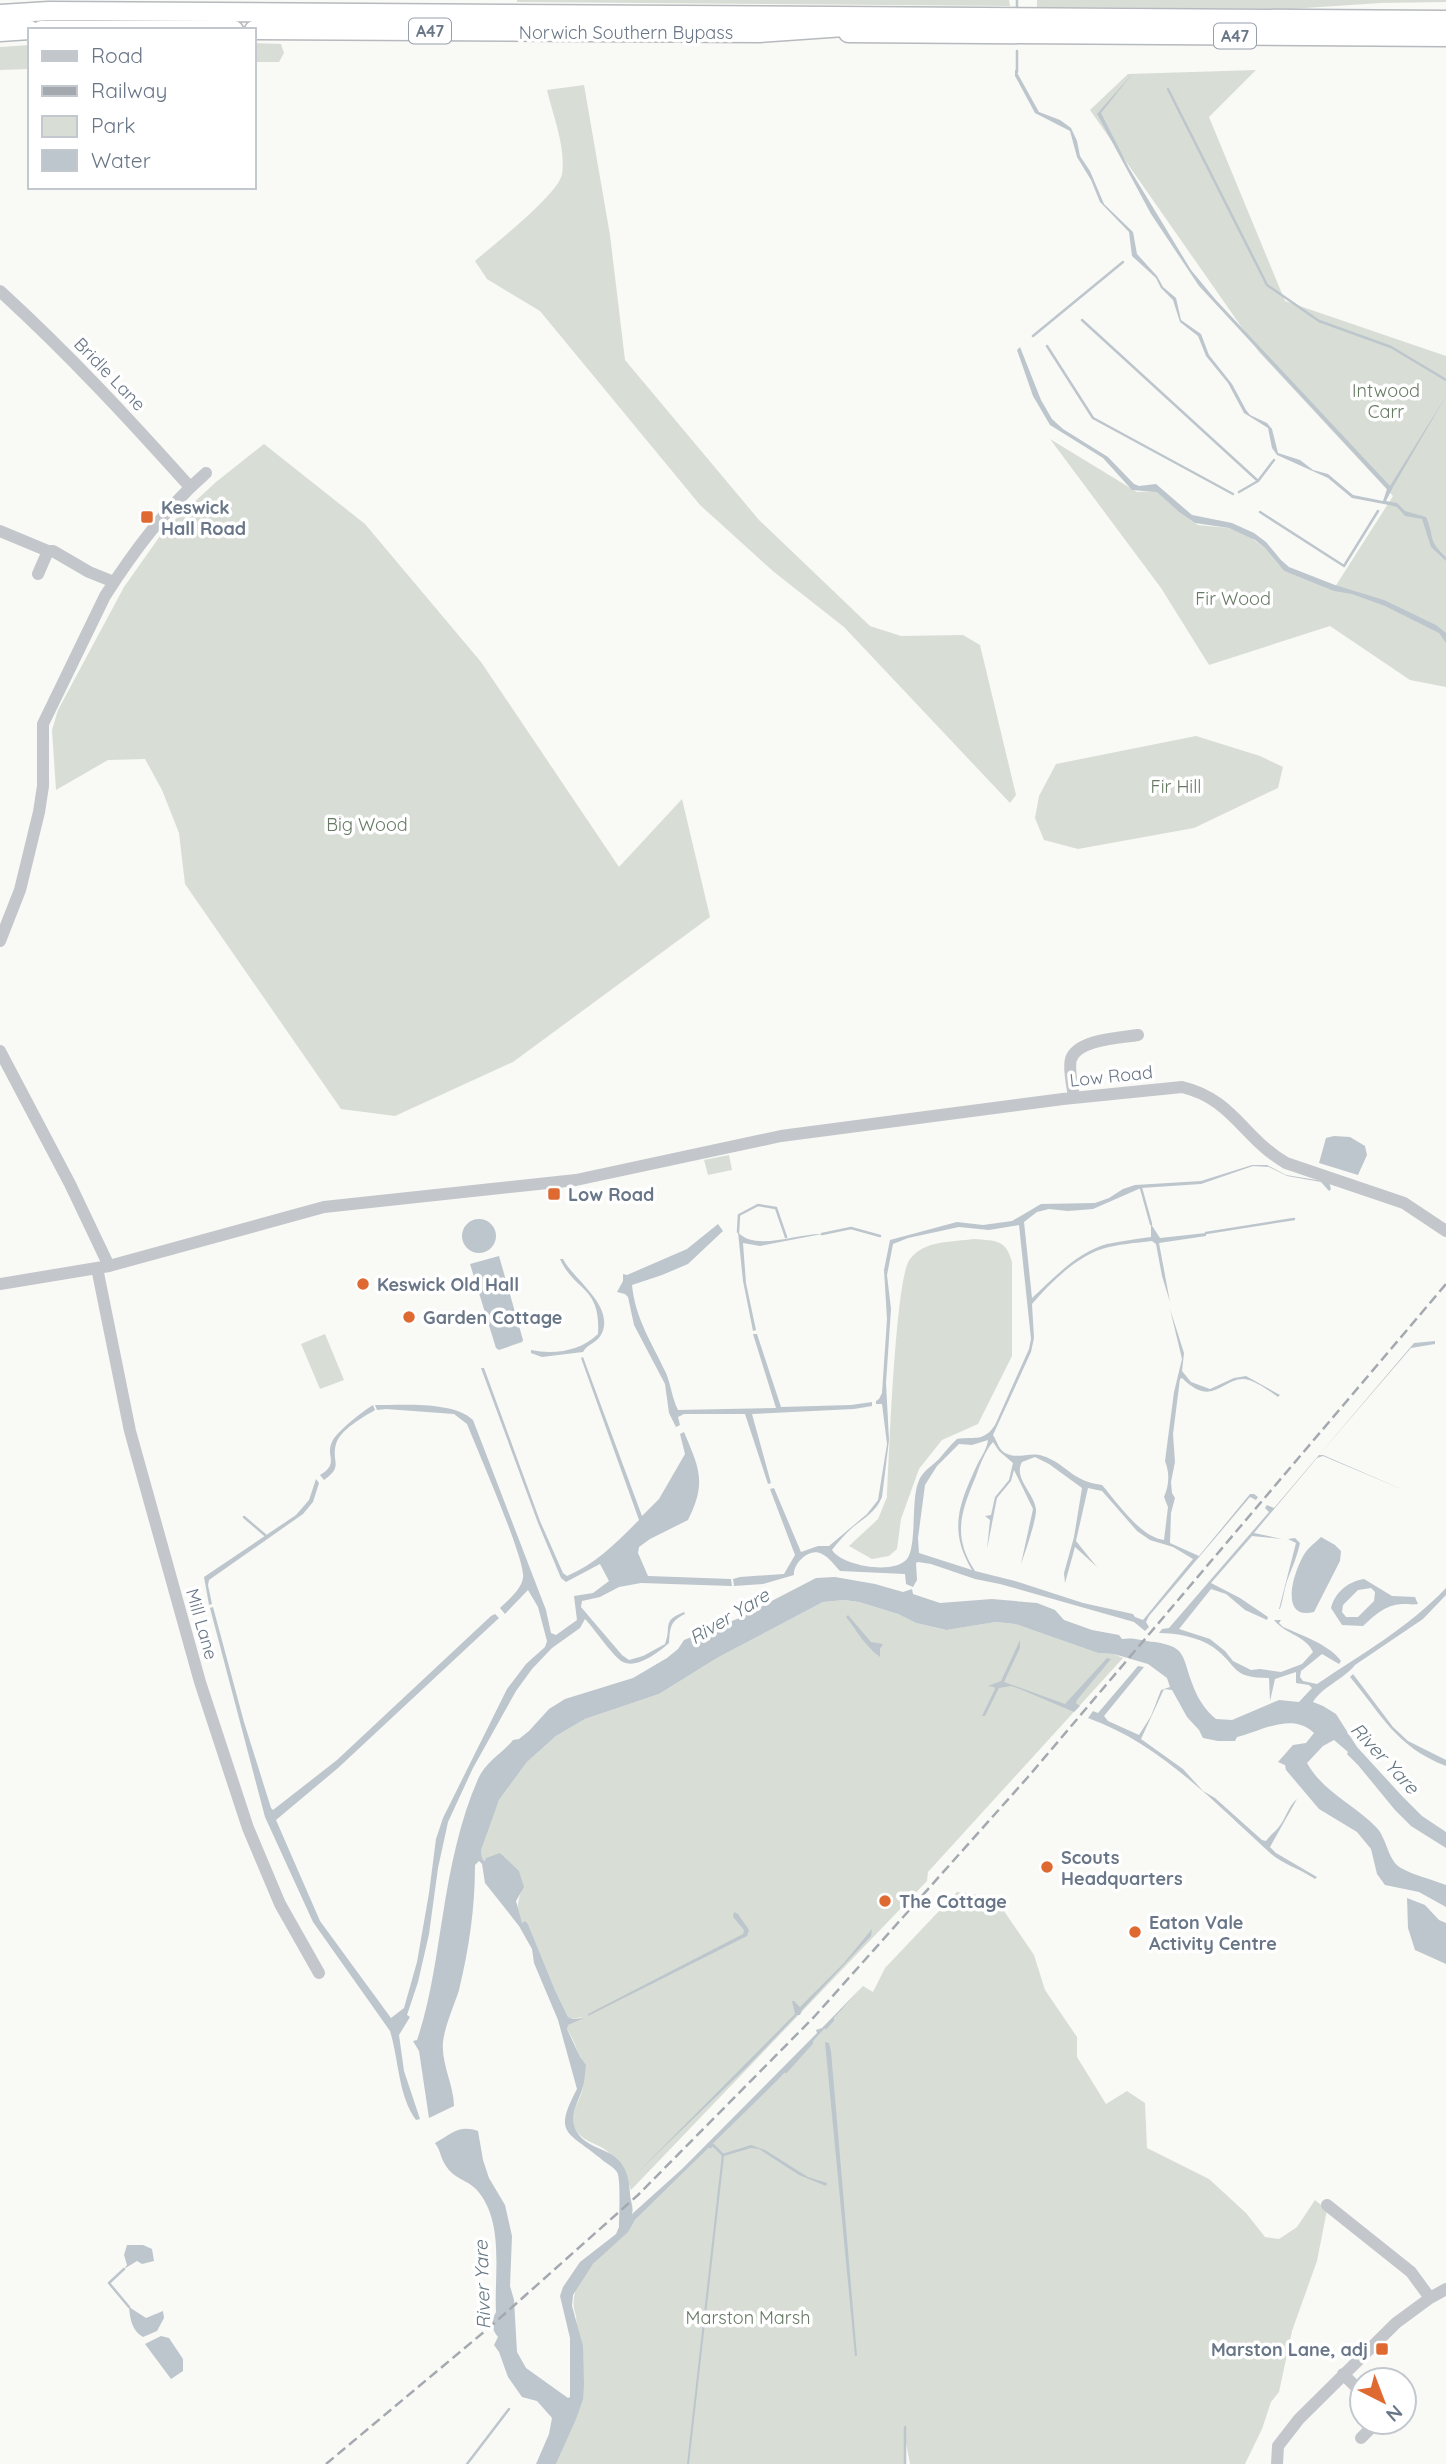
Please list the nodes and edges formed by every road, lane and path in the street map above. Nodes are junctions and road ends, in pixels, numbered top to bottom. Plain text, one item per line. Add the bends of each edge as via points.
1 (0, 14) edge
2 (1446, 20) edge
3 (1013, 24) junction
4 (28, 30) edge
5 (256, 30) edge
6 (0, 32) edge
7 (1446, 37) edge
8 (0, 291) edge
9 (206, 474) dead end
10 (190, 487) junction
11 (0, 531) edge
12 (48, 551) junction
13 (38, 574) dead end
14 (114, 582) junction
15 (0, 941) edge
16 (1138, 1035) dead end
17 (0, 1051) edge
18 (1074, 1098) junction
19 (1446, 1231) edge
20 (103, 1267) junction
21 (0, 1284) edge
22 (319, 1973) dead end
23 (1327, 2206) dead end
24 (1446, 2289) edge
25 (1430, 2298) junction
26 (1343, 2374) junction
27 (1348, 2379) edge
28 (1277, 2464) edge

1 - 3 highway, Norwich Southern Bypass / A47
2 - 3 highway, Norwich Southern Bypass / A47
3 - 5 highway, Norwich Southern Bypass / A47 via 759,33
3 - 7 highway, A47
4 - 6 highway
8 - 10 street, Bridle Lane via 110,397
9 - 10 street
10 - 14 street via 152,528
11 - 12 street
12 - 13 street
12 - 14 street
14 - 15 street via 43,724 39,812 20,890
16 - 18 street via 1077,1049 1071,1059
17 - 20 street, Mill Lane via 70,1184
18 - 19 street, Low Road via 1158,1088 1197,1091 1221,1104 1254,1139 1286,1163 1404,1203
18 - 20 street, Low Road via 781,1136 576,1180 324,1207
20 - 21 street, Low Road
20 - 22 street, Mill Lane via 130,1431 200,1682 248,1828 280,1903
23 - 25 street via 1411,2272
24 - 25 street
25 - 26 street via 1396,2323
26 - 27 street
26 - 28 street via 1278,2446

